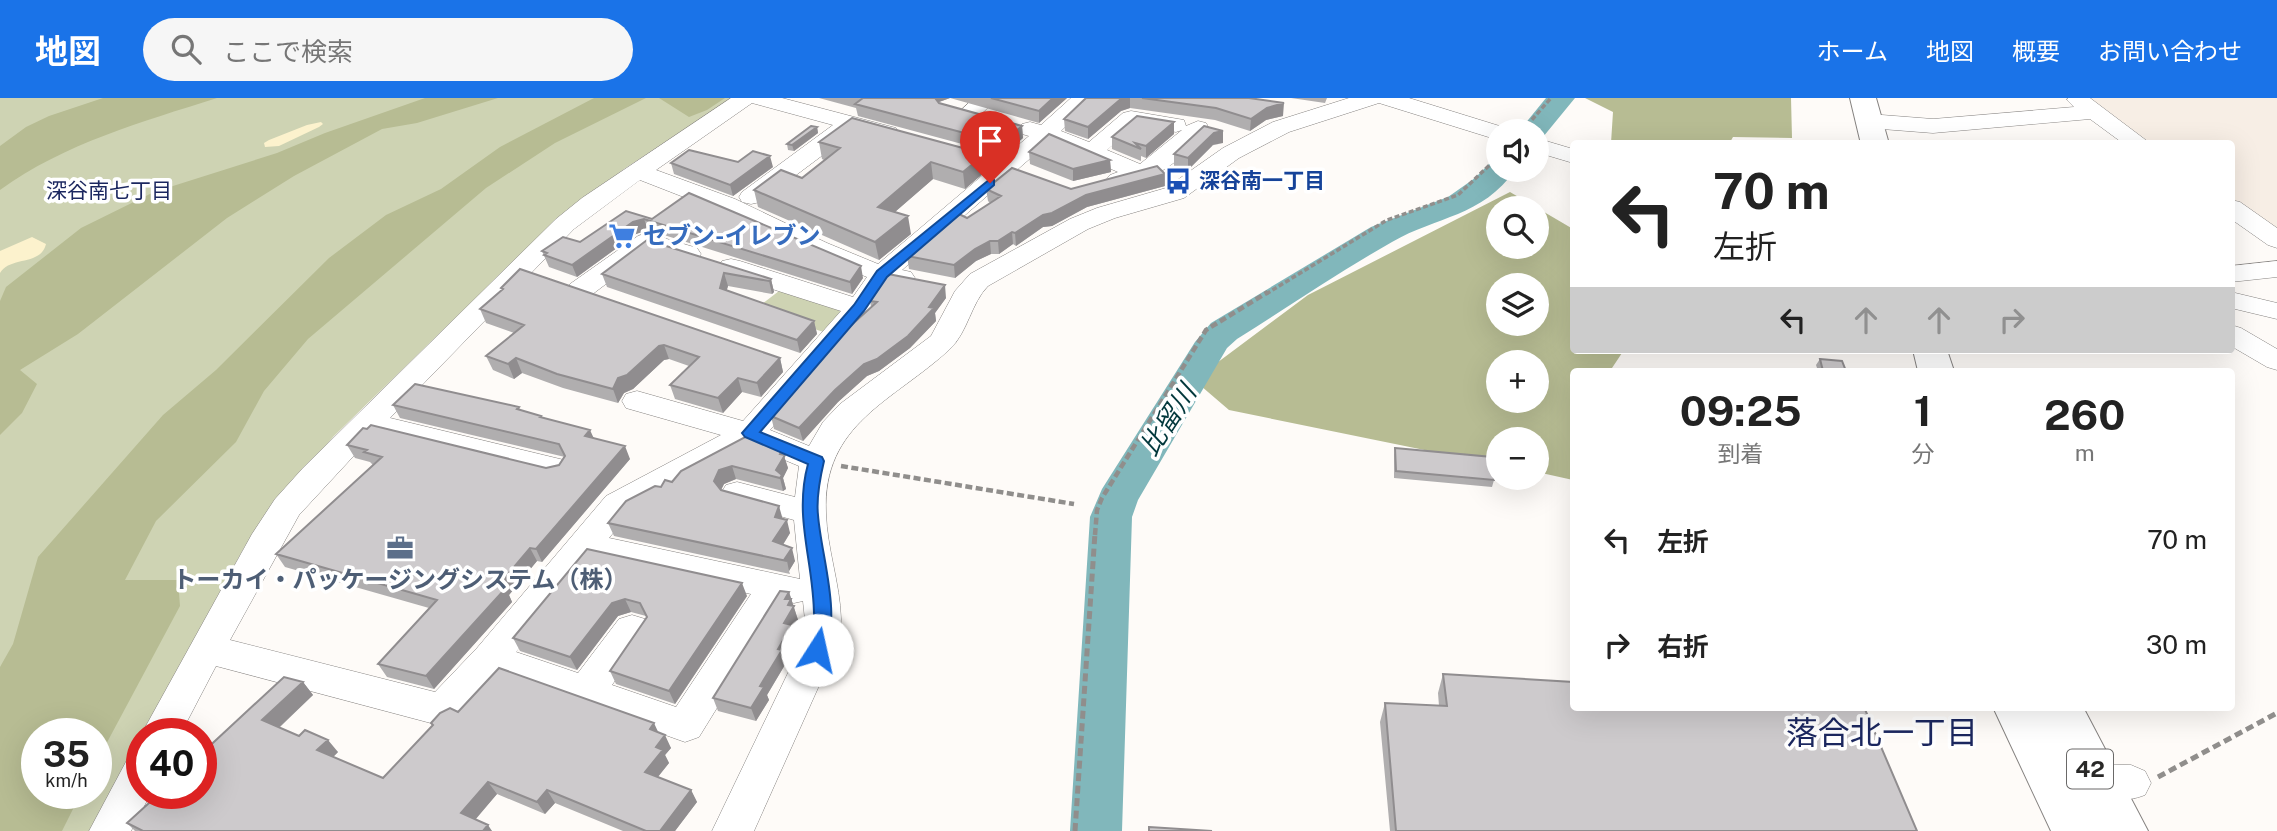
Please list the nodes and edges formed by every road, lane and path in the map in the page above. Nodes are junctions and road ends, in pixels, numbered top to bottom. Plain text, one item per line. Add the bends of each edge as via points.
1 (746, 98) edge
2 (757, 98) edge
3 (1084, 98) edge
4 (1371, 98) edge
5 (1386, 98) edge
6 (1551, 98) edge
7 (1845, 98) edge
8 (2074, 98) edge
9 (1283, 106) edge
10 (959, 110) edge
11 (1324, 112) junction
12 (2095, 112) junction
13 (996, 113) edge
14 (1533, 119) edge
15 (851, 123) junction
16 (1866, 126) edge
17 (1486, 129) edge
18 (1214, 131) junction
19 (1045, 133) junction
20 (904, 138) edge
21 (2134, 140) edge
22 (1252, 142) junction
23 (1549, 149) edge
24 (1092, 151) junction
25 (1570, 155) edge
26 (983, 160) edge
27 (1486, 168) edge
28 (1019, 171) junction
29 (638, 172) junction
30 (1142, 174) junction
31 (1097, 186) edge
32 (736, 209) junction
33 (2235, 211) edge
34 (2277, 240) edge
35 (2277, 269) edge
36 (882, 274) junction
37 (2235, 274) edge
38 (561, 284) junction
39 (947, 287) junction
40 (2235, 301) edge
41 (859, 308) junction
42 (2277, 311) edge
43 (2235, 336) edge
44 (2277, 361) edge
45 (636, 401) dead end
46 (366, 422) junction
47 (750, 433) junction
48 (816, 461) junction
49 (554, 468) edge
50 (737, 494) edge
51 (1074, 504) dead end
52 (809, 512) junction
53 (584, 545) junction
54 (818, 586) junction
55 (774, 587) junction
56 (632, 629) dead end
57 (206, 649) junction
58 (490, 658) junction
59 (586, 691) junction
60 (2018, 711) edge
61 (2062, 711) edge
62 (2277, 713) edge
63 (169, 718) edge
64 (2113, 782) junction
65 (126, 800) edge
66 (110, 831) edge
67 (733, 831) edge
68 (1075, 831) edge
69 (2076, 831) edge
70 (2123, 831) edge

1 - 29 street
2 - 15 street
3 - 19 street
4 - 11 street
5 - 17 street
6 - 14 path
7 - 16 main road
8 - 12 street
9 - 11 street
10 - 13 street
11 - 22 street
12 - 16 street via 1933,126
12 - 21 street
13 - 19 street
15 - 20 street
15 - 32 street
18 - 22 street
18 - 24 street via 1131,118
18 - 30 street
19 - 24 street
19 - 28 street
22 - 39 street via 1175,193 1079,224 989,273
23 - 25 street
24 - 30 street
26 - 28 street
27 - 68 path via 1458,195 1387,220 1202,334 1097,510
28 - 36 street
29 - 32 street
29 - 38 street via 565,224
30 - 31 street
32 - 36 street
33 - 34 street
35 - 37 street
36 - 39 street
36 - 41 street
38 - 41 street via 647,241
38 - 46 street
39 - 48 street via 942,341 851,411 834,429
40 - 42 street
41 - 47 street via 796,364
43 - 44 street
45 - 47 street
46 - 49 street
46 - 57 street via 287,508
47 - 48 street
47 - 53 street via 618,504
48 - 51 path
48 - 52 street
50 - 52 street
52 - 54 street
53 - 55 street
53 - 58 street
54 - 55 street via 801,590
54 - 67 street via 823,620 817,650
55 - 59 street via 685,726
56 - 59 street
57 - 58 street via 442,710
57 - 63 street
58 - 59 street
60 - 69 main road, 42
61 - 64 main road, 42
62 - 64 path via 2168,774
64 - 70 main road, 42
65 - 66 street

